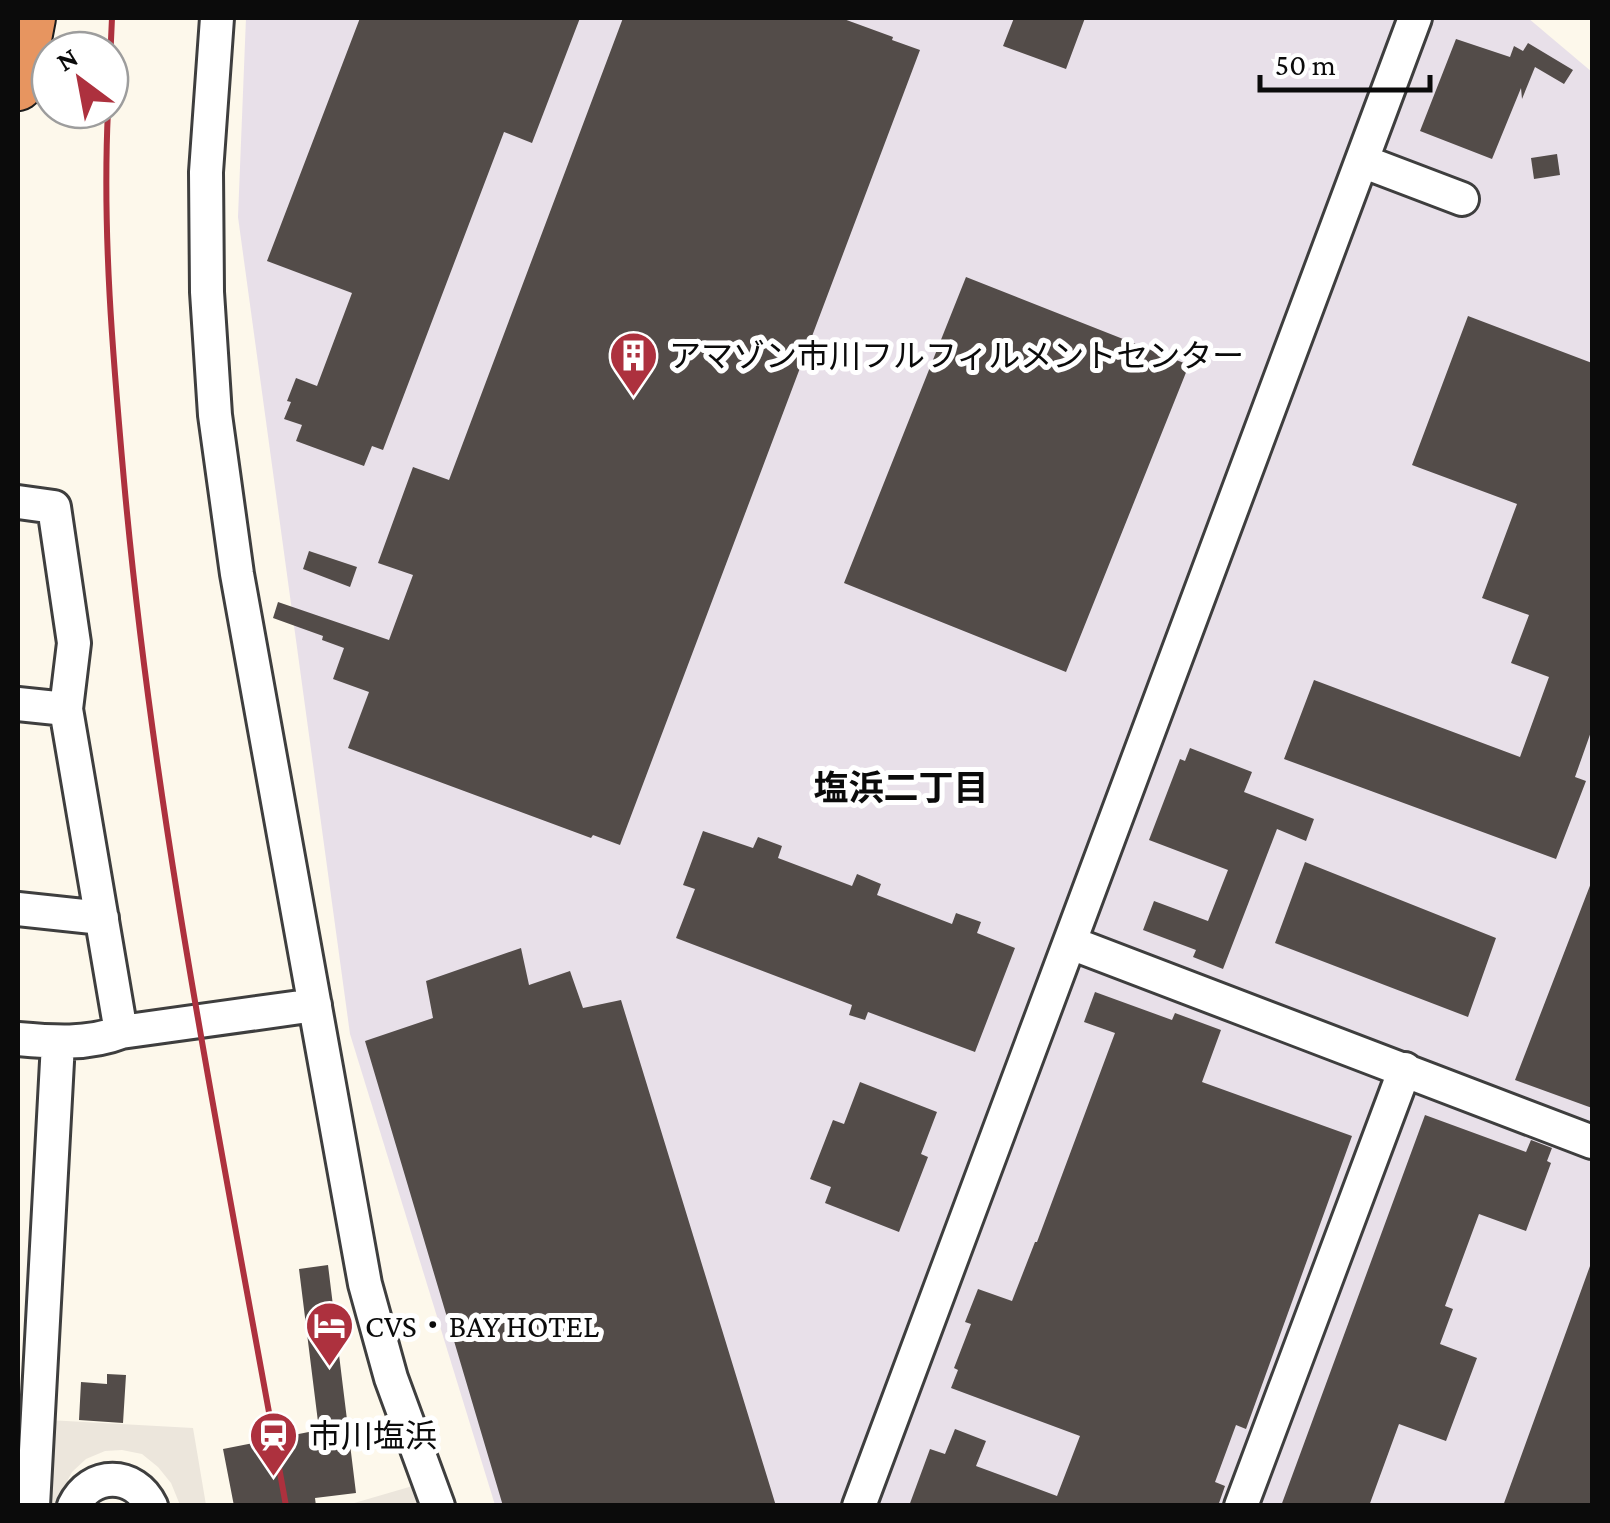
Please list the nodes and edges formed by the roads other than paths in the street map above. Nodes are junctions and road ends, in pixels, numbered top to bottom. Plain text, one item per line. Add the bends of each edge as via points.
1 (31, 18) edge
2 (217, 18) edge
3 (1415, 18) edge
4 (18, 86) edge
5 (1362, 161) junction
6 (1462, 199) dead end
7 (18, 502) edge
8 (18, 704) edge
9 (66, 709) junction
10 (18, 908) edge
11 (102, 918) junction
12 (1071, 943) junction
13 (315, 1005) junction
14 (121, 1032) junction
15 (18, 1040) edge
16 (58, 1043) junction
17 (1405, 1069) junction
18 (1592, 1142) edge
19 (32, 1506) edge
20 (74, 1506) edge
21 (151, 1506) edge
22 (438, 1506) edge
23 (859, 1506) edge
24 (1241, 1506) edge

1 - 4 highway
2 - 13 street via 206,172 215,414 236,574
3 - 5 street
5 - 6 street
5 - 12 street
7 - 9 street via 54,507 74,643
8 - 9 street
9 - 11 street
10 - 11 street
11 - 14 street
12 - 17 street
12 - 23 street
13 - 14 street
13 - 22 street via 369,1299
14 - 16 street
15 - 16 street
16 - 19 street
17 - 18 street
17 - 24 street
20 - 21 street via 89,1486 109,1480 134,1485

